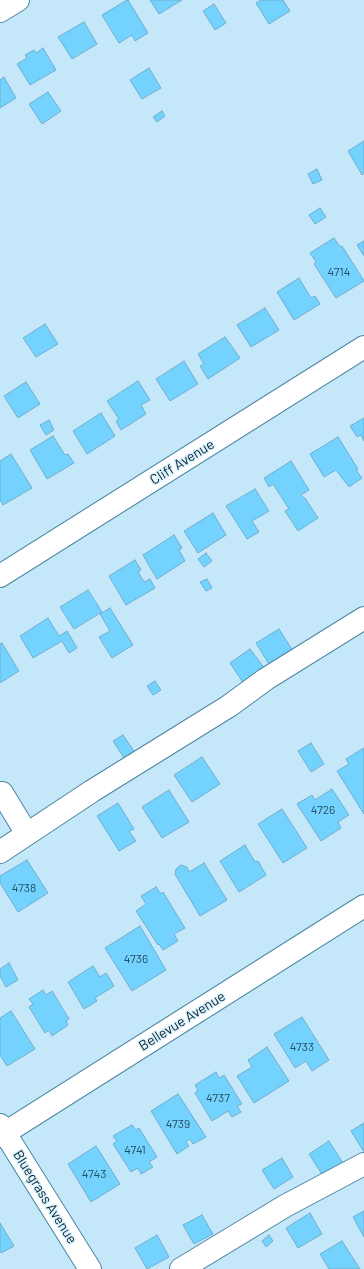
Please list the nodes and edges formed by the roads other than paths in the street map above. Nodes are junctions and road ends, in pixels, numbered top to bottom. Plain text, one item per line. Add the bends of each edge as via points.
1 (18, 0) edge
2 (0, 11) edge
3 (364, 347) edge
4 (0, 576) edge
5 (364, 618) edge
6 (2, 793) dead end
7 (27, 834) junction
8 (0, 852) edge
9 (364, 906) edge
10 (2, 1132) edge
11 (364, 1164) edge
12 (90, 1269) edge
13 (182, 1269) edge

1 - 2 street
3 - 4 street, Cliff Avenue
5 - 7 street
6 - 7 street
7 - 8 street
9 - 10 street, Bellevue Avenue
10 - 12 street, Bluegrass Avenue
11 - 13 street via 285,1206

